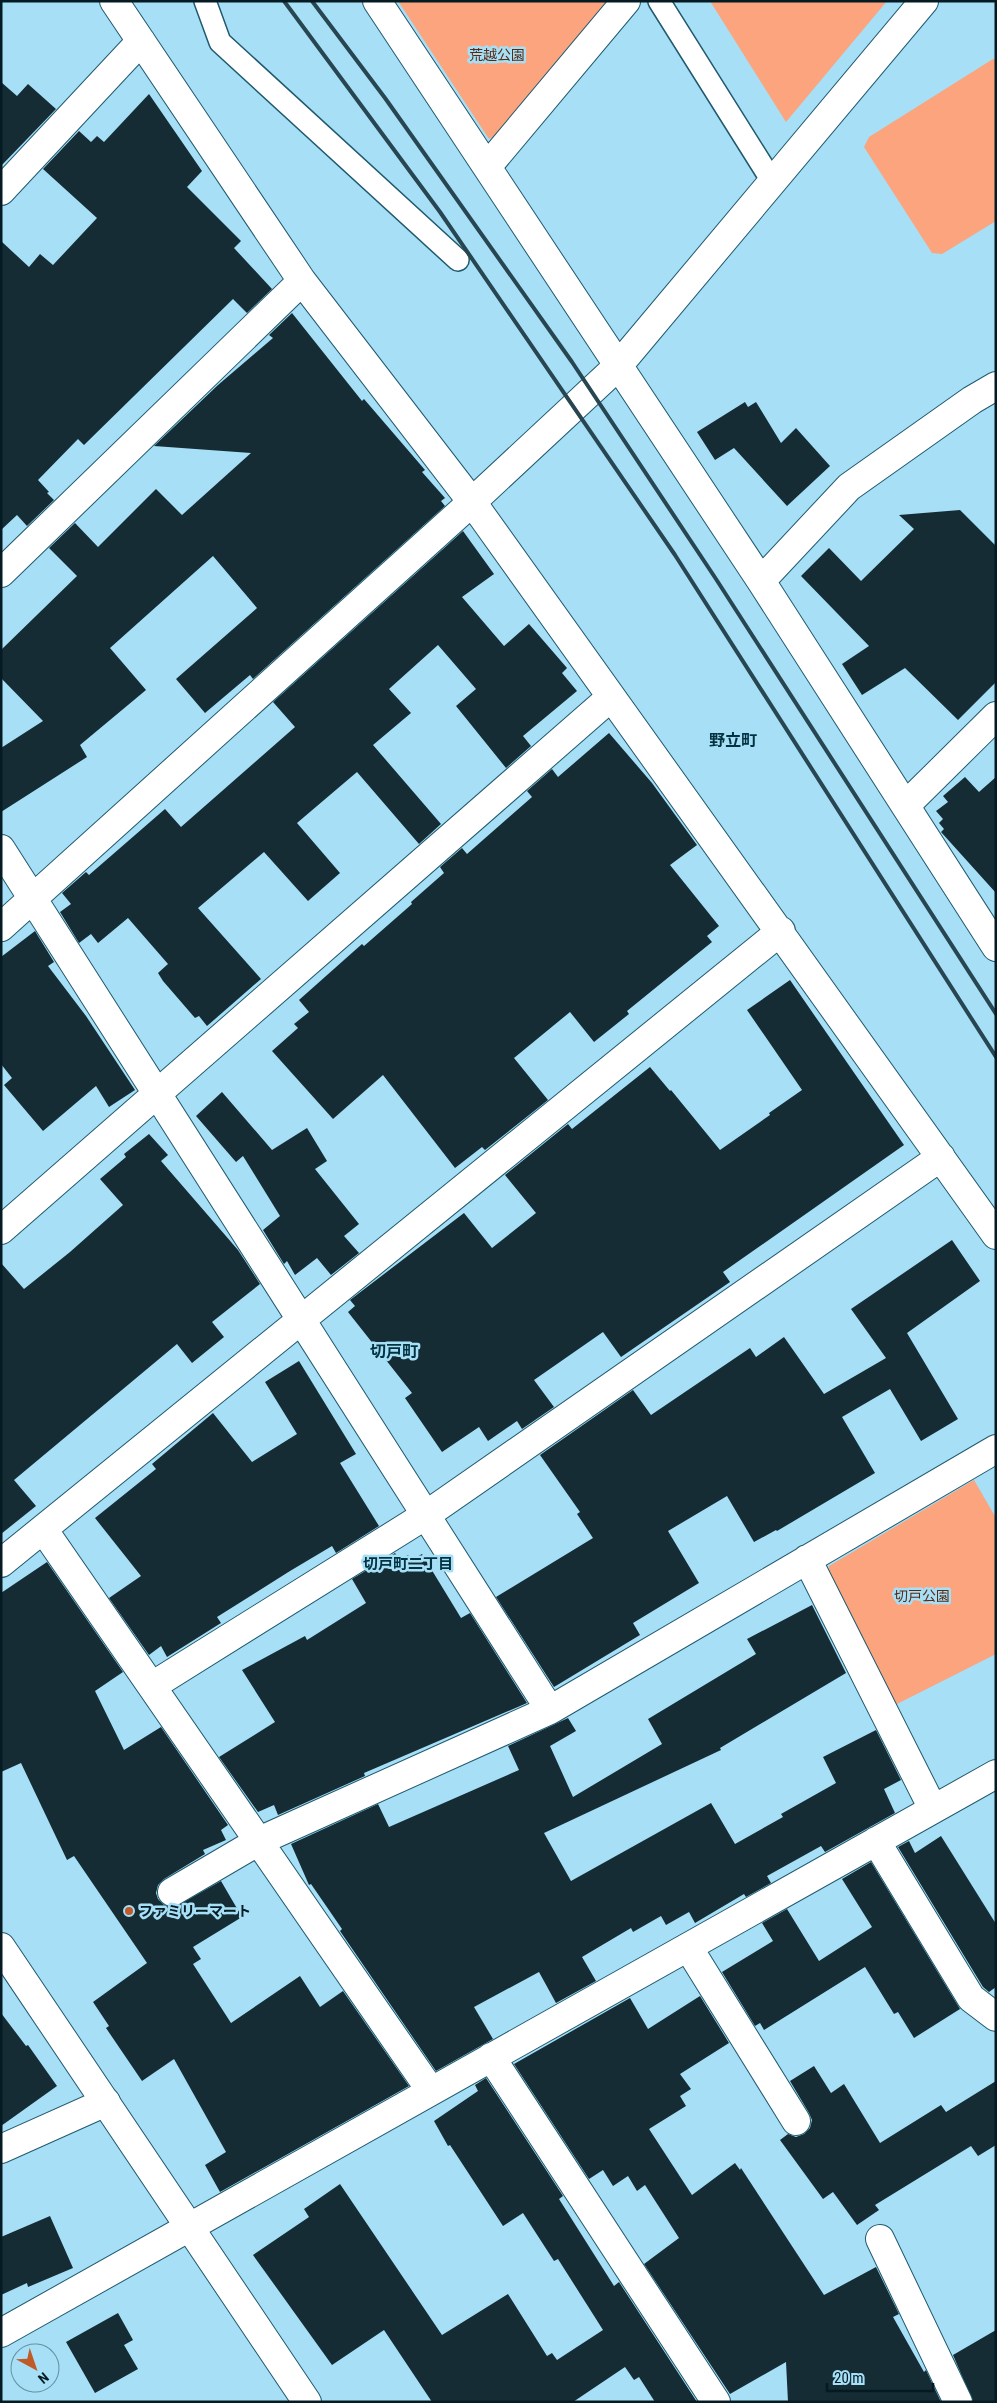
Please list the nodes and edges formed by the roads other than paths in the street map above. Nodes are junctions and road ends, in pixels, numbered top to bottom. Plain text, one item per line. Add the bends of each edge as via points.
1 (114, 1) edge
2 (205, 1) edge
3 (377, 1) edge
4 (626, 1) edge
5 (659, 1) edge
6 (924, 1) edge
7 (141, 41) junction
8 (487, 167) junction
9 (772, 181) junction
10 (1, 191) edge
11 (458, 260) dead end
12 (302, 281) junction
13 (618, 366) junction
14 (996, 386) edge
15 (472, 502) junction
16 (1, 573) edge
17 (761, 581) junction
18 (611, 697) junction
19 (996, 716) edge
20 (906, 805) junction
21 (1, 849) edge
22 (33, 899) junction
23 (1, 927) edge
24 (780, 931) junction
25 (996, 947) edge
26 (156, 1092) junction
27 (941, 1157) junction
28 (1, 1230) edge
29 (996, 1235) edge
30 (302, 1319) junction
31 (996, 1449) edge
32 (426, 1515) junction
33 (43, 1529) junction
34 (807, 1559) junction
35 (1, 1563) edge
36 (152, 1686) junction
37 (550, 1710) junction
38 (996, 1774) edge
39 (932, 1809) junction
40 (259, 1841) junction
41 (876, 1841) junction
42 (172, 1892) dead end
43 (688, 1947) junction
44 (3, 1952) edge
45 (996, 2017) edge
46 (491, 2057) junction
47 (431, 2091) junction
48 (106, 2102) junction
49 (796, 2121) dead end
50 (1, 2149) edge
51 (189, 2226) junction
52 (880, 2239) dead end
53 (1, 2333) edge
54 (307, 2402) edge
55 (716, 2402) edge
56 (958, 2402) edge

1 - 7 street
2 - 11 lane via 220,42
3 - 8 street
4 - 8 street
5 - 9 lane
6 - 9 street
7 - 10 street
7 - 12 street
8 - 13 street
9 - 13 street
12 - 15 street
12 - 16 street
13 - 15 street
13 - 17 street
14 - 17 street via 849,487
15 - 18 street
15 - 22 street
17 - 20 street
18 - 24 street
18 - 26 street
19 - 20 street
20 - 25 street
21 - 22 street
22 - 23 street
22 - 26 street
24 - 27 street
24 - 30 street
26 - 28 street
26 - 30 street
27 - 29 street
27 - 32 street
30 - 32 street
30 - 33 street
31 - 34 street
32 - 36 street
32 - 37 street
33 - 35 street
33 - 36 street
34 - 37 street
34 - 39 street
36 - 40 street
37 - 40 street
38 - 39 street
39 - 41 street
40 - 42 street
40 - 47 street
41 - 43 street
41 - 45 street via 972,1998
43 - 46 street
43 - 49 street
44 - 48 street
46 - 47 street
46 - 55 street
47 - 51 street
48 - 50 street
48 - 51 street
51 - 53 street
51 - 54 street
52 - 56 street

